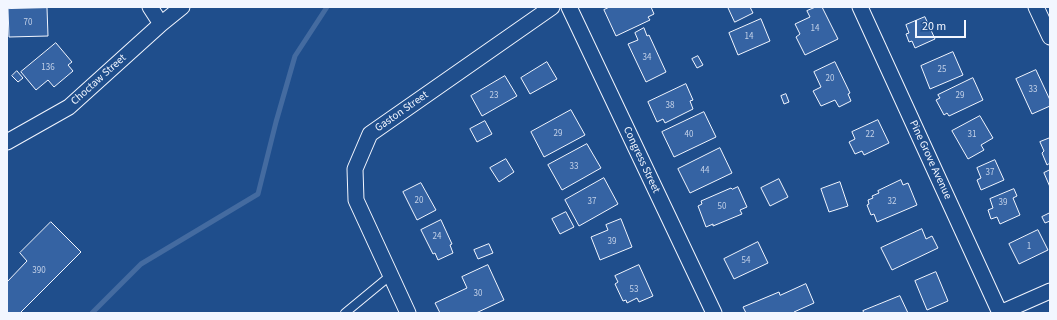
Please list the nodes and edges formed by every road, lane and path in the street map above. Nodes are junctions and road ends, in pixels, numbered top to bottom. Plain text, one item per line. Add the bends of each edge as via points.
1 (150, 7) edge
2 (182, 7) edge
3 (552, 7) edge
4 (569, 7) edge
5 (860, 7) edge
6 (1036, 7) edge
7 (161, 24) junction
8 (1050, 37) edge
9 (7, 142) edge
10 (390, 275) junction
11 (1050, 290) edge
12 (345, 313) edge
13 (408, 313) edge
14 (714, 313) edge
15 (1000, 313) edge

1 - 7 street
2 - 7 street, Choctaw Street
3 - 10 street, Gaston Street via 370,134 355,169 356,200
4 - 14 street, Congress Street
5 - 15 street, Pine Grove Avenue
6 - 8 street
7 - 9 street, Choctaw Street via 69,107
10 - 12 lane
10 - 13 street, Gaston Street
11 - 15 street

